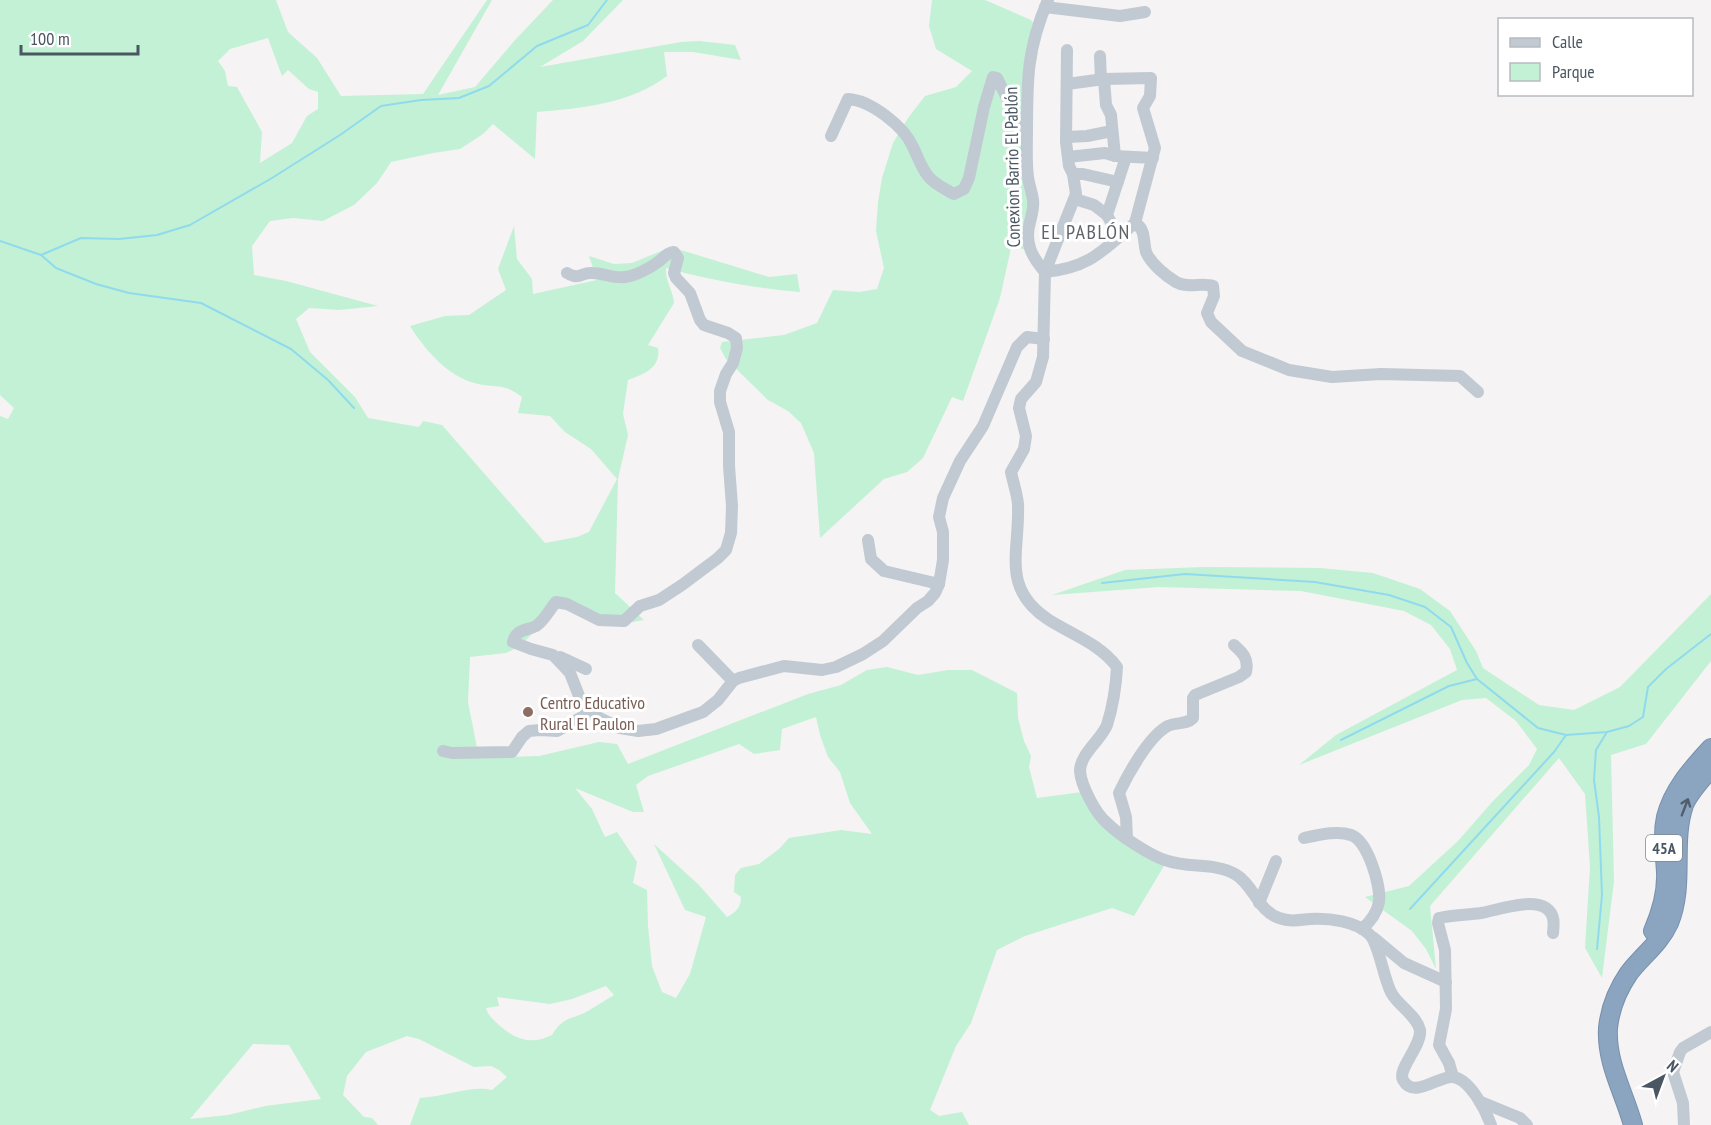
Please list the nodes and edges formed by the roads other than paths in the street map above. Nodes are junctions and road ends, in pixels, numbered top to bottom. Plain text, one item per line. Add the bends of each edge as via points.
1 (1046, 3) edge
2 (1145, 12) dead end
3 (1067, 50) dead end
4 (1100, 56) dead end
5 (1103, 80) junction
6 (1067, 84) junction
7 (1112, 131) junction
8 (831, 136) dead end
9 (1027, 137) junction
10 (1066, 137) junction
11 (1120, 156) junction
12 (1068, 157) junction
13 (1153, 158) junction
14 (1073, 174) junction
15 (1118, 182) junction
16 (1075, 199) junction
17 (1107, 215) junction
18 (1135, 223) junction
19 (1120, 236) junction
20 (1045, 272) junction
21 (567, 273) dead end
22 (1044, 339) junction
23 (1478, 392) dead end
24 (868, 540) dead end
25 (939, 585) junction
26 (698, 645) dead end
27 (1234, 645) dead end
28 (553, 655) junction
29 (586, 669) dead end
30 (733, 681) junction
31 (589, 712) junction
32 (1711, 748) edge
33 (443, 750) dead end
34 (1711, 768) edge
35 (1127, 838) junction
36 (1304, 838) dead end
37 (1276, 861) dead end
38 (1259, 903) junction
39 (1366, 933) junction
40 (1553, 933) dead end
41 (1642, 959) junction
42 (1446, 982) junction
43 (1711, 1032) edge
44 (1453, 1077) junction
45 (1481, 1102) junction
46 (1491, 1125) edge
47 (1527, 1125) edge
48 (1633, 1125) edge
49 (1684, 1125) edge

1 - 2 street via 1120,16
1 - 9 street, Conexion Barrio El Pablón via 1028,65
3 - 6 street
4 - 5 street
5 - 6 street
5 - 7 street
5 - 13 street via 1152,78 1150,96 1143,108 1154,143
6 - 10 street
7 - 10 street
7 - 11 street
8 - 9 street via 848,99 865,103 901,130 933,181 954,194 959,193 969,178 986,98 995,76
9 - 20 street, Conexion Barrio El Pablón via 1028,178 1033,198 1028,238 1032,256
10 - 12 street
11 - 12 street via 1105,153
11 - 13 street
11 - 15 street
12 - 14 street
13 - 18 street
14 - 15 street
14 - 16 street
15 - 17 street
16 - 17 street via 1094,205
16 - 20 street
17 - 19 street
18 - 19 street
18 - 23 street via 1142,229 1147,253 1166,275 1183,285 1213,286 1214,296 1207,313 1211,322 1242,351 1289,370 1332,377 1460,376
19 - 20 street via 1095,257 1065,270
20 - 22 street
21 - 28 street via 573,277 589,272 622,278 674,252 678,258 674,273 690,294 700,320 736,338 733,363 720,391 729,432 732,523 726,550 718,558 659,600 640,606 624,621 599,620 556,602 536,626 518,632 513,638 513,642
22 - 25 street via 1027,337 1017,347 983,426 960,461 943,498 939,517 943,560
22 - 35 street via 1036,382 1019,408 1026,436 1024,449 1011,472 1018,501 1015,559 1019,588 1032,608 1096,645 1117,667 1106,726 1084,758 1080,771 1094,808 1107,824
24 - 25 street via 871,559 884,571
25 - 30 street via 928,601 884,641 836,667 822,670 784,666
26 - 30 street
27 - 35 street via 1246,659 1246,672 1195,695 1193,718 1159,732 1129,772 1119,793
28 - 29 street
28 - 31 street via 570,673
30 - 31 street via 703,712 656,729 620,728
31 - 33 street via 557,731 529,731 512,752
32 - 41 highway, 45A via 1685,777 1666,818 1664,900
41 -> 34 highway, 45A via 1668,926 1677,894 1679,824 1685,803
35 - 38 street via 1167,861 1232,873
36 - 39 street via 1328,833 1351,835 1369,855 1379,900
37 - 38 street
38 - 39 street via 1277,918 1349,923
39 - 42 street via 1404,963
39 - 44 street via 1392,994 1420,1030 1418,1043 1403,1071 1404,1081 1416,1088
40 - 42 street via 1554,919 1547,908 1535,904 1439,918 1446,950
41 - 48 highway, 45A via 1619,989 1608,1027 1610,1059
42 - 44 street via 1439,1045
43 - 49 street via 1683,1048 1673,1072 1683,1103
44 - 45 street
45 - 46 street
45 - 47 street via 1520,1118

